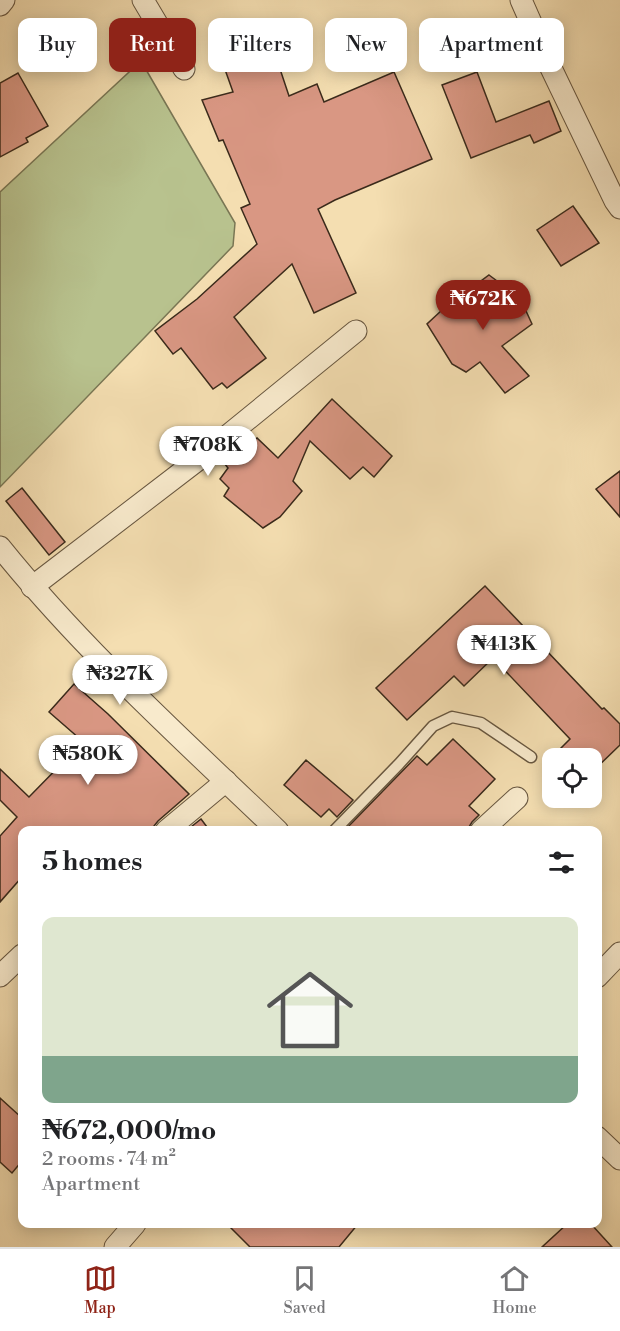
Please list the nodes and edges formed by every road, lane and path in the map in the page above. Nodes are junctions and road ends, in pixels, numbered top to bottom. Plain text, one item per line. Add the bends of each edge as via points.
1 (4, 0) edge
2 (143, 0) edge
3 (521, 0) edge
4 (0, 5) edge
5 (154, 18) edge
6 (620, 208) edge
7 (356, 331) dead end
8 (0, 547) edge
9 (32, 587) junction
10 (531, 757) dead end
11 (226, 781) junction
12 (517, 798) dead end
13 (172, 826) edge
14 (273, 826) edge
15 (339, 826) edge
16 (486, 826) edge
17 (620, 953) edge
18 (18, 959) edge
19 (602, 972) edge
20 (0, 976) edge
21 (602, 1142) edge
22 (620, 1159) edge
23 (131, 1228) edge
24 (114, 1247) edge

1 - 4 street
2 - 5 street
3 - 6 street
7 - 9 street via 199,459
8 - 9 street
9 - 11 street
10 - 15 lane via 481,723 452,717 433,726
11 - 13 street
11 - 14 street
12 - 16 street
17 - 19 street
18 - 20 street
21 - 22 street
23 - 24 street

